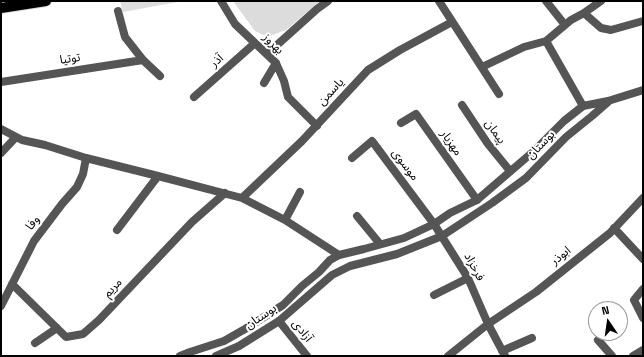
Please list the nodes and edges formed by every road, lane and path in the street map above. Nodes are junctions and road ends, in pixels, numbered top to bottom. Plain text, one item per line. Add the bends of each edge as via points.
1 (46, 1) edge
2 (222, 1) edge
3 (328, 1) edge
4 (546, 1) edge
5 (601, 1) edge
6 (442, 2) edge
7 (1, 8) edge
8 (118, 11) dead end
9 (584, 13) junction
10 (643, 21) edge
11 (452, 22) junction
12 (565, 25) junction
13 (546, 41) junction
14 (255, 43) junction
15 (267, 54) junction
16 (143, 60) junction
17 (276, 63) junction
18 (482, 67) junction
19 (160, 76) dead end
20 (1, 82) edge
21 (264, 83) dead end
22 (643, 90) edge
23 (499, 94) dead end
24 (194, 97) dead end
25 (608, 101) junction
26 (462, 105) dead end
27 (583, 106) junction
28 (401, 123) dead end
29 (316, 126) junction
30 (1, 129) edge
31 (16, 137) junction
32 (1, 154) edge
33 (86, 158) junction
34 (352, 158) dead end
35 (510, 171) junction
36 (158, 176) junction
37 (300, 192) dead end
38 (225, 193) junction
39 (242, 198) junction
40 (643, 198) edge
41 (477, 200) junction
42 (357, 216) dead end
43 (285, 220) junction
44 (434, 224) junction
45 (614, 228) junction
46 (117, 230) dead end
47 (442, 236) junction
48 (380, 244) junction
49 (340, 255) junction
50 (643, 259) edge
51 (468, 278) junction
52 (12, 284) junction
53 (643, 289) edge
54 (434, 295) dead end
55 (1, 306) edge
56 (643, 318) edge
57 (279, 321) junction
58 (488, 324) junction
59 (57, 328) junction
60 (532, 338) dead end
61 (599, 341) edge
62 (35, 343) dead end
63 (643, 350) edge
64 (503, 354) edge
65 (180, 356) edge
66 (216, 356) edge
67 (307, 356) edge
68 (448, 356) edge
69 (612, 356) edge
70 (633, 356) edge

1 - 7 main road
2 - 14 street, بهروز via 235,24
3 - 15 street
4 - 12 street
5 - 9 street
6 - 11 street
8 - 16 street via 125,37
9 - 10 street via 601,28 611,30
9 - 12 street
11 - 18 street
11 - 29 street, یاسمن via 368,70
12 - 13 street
13 - 18 street via 524,47
13 - 27 street
14 - 15 street, بهروز
14 - 24 street, آذر
15 - 17 street, بهروز
16 - 19 street
16 - 20 street, توتیا
17 - 21 street
17 - 29 street, بهروز via 288,97
18 - 23 street
22 - 25 street
25 - 27 street, بوستان
25 - 47 street, بوستان via 566,137 526,178
26 - 35 street, پیمان
27 - 35 street, بوستان
28 - 41 street, مهزیار via 416,114
29 - 39 street, یاسمن
30 - 31 street
31 - 32 street
31 - 33 street
33 - 36 street
33 - 52 street, وفا via 77,187 34,241
34 - 44 street, موسوی via 372,141
35 - 41 street, بوستان
36 - 38 street
36 - 46 street
37 - 43 street
38 - 39 street
38 - 59 street, مریم via 192,222 83,334 66,337
39 - 43 street
40 - 45 street, ابوذر
41 - 44 street, بوستان
42 - 48 street
43 - 49 street
44 - 47 street, فرخزاد
44 - 48 street, بوستان via 404,238
45 - 50 street
45 - 58 street, ابوذر via 536,292
47 - 51 street, فرخزاد
47 - 57 street, بوستان via 397,254 350,266 332,276
48 - 49 street, بوستان
49 - 65 street, بوستان via 330,260 283,305 245,329 224,341
51 - 54 street
51 - 58 street, فرخزاد
52 - 55 street, وفا
52 - 59 street, مریم
53 - 56 street via 634,300
57 - 66 street, بوستان
57 - 67 street, آزادی
58 - 64 street, فرخزاد
58 - 68 street, ابوذر
59 - 62 street
60 - 64 street
61 - 69 street
63 - 70 street

